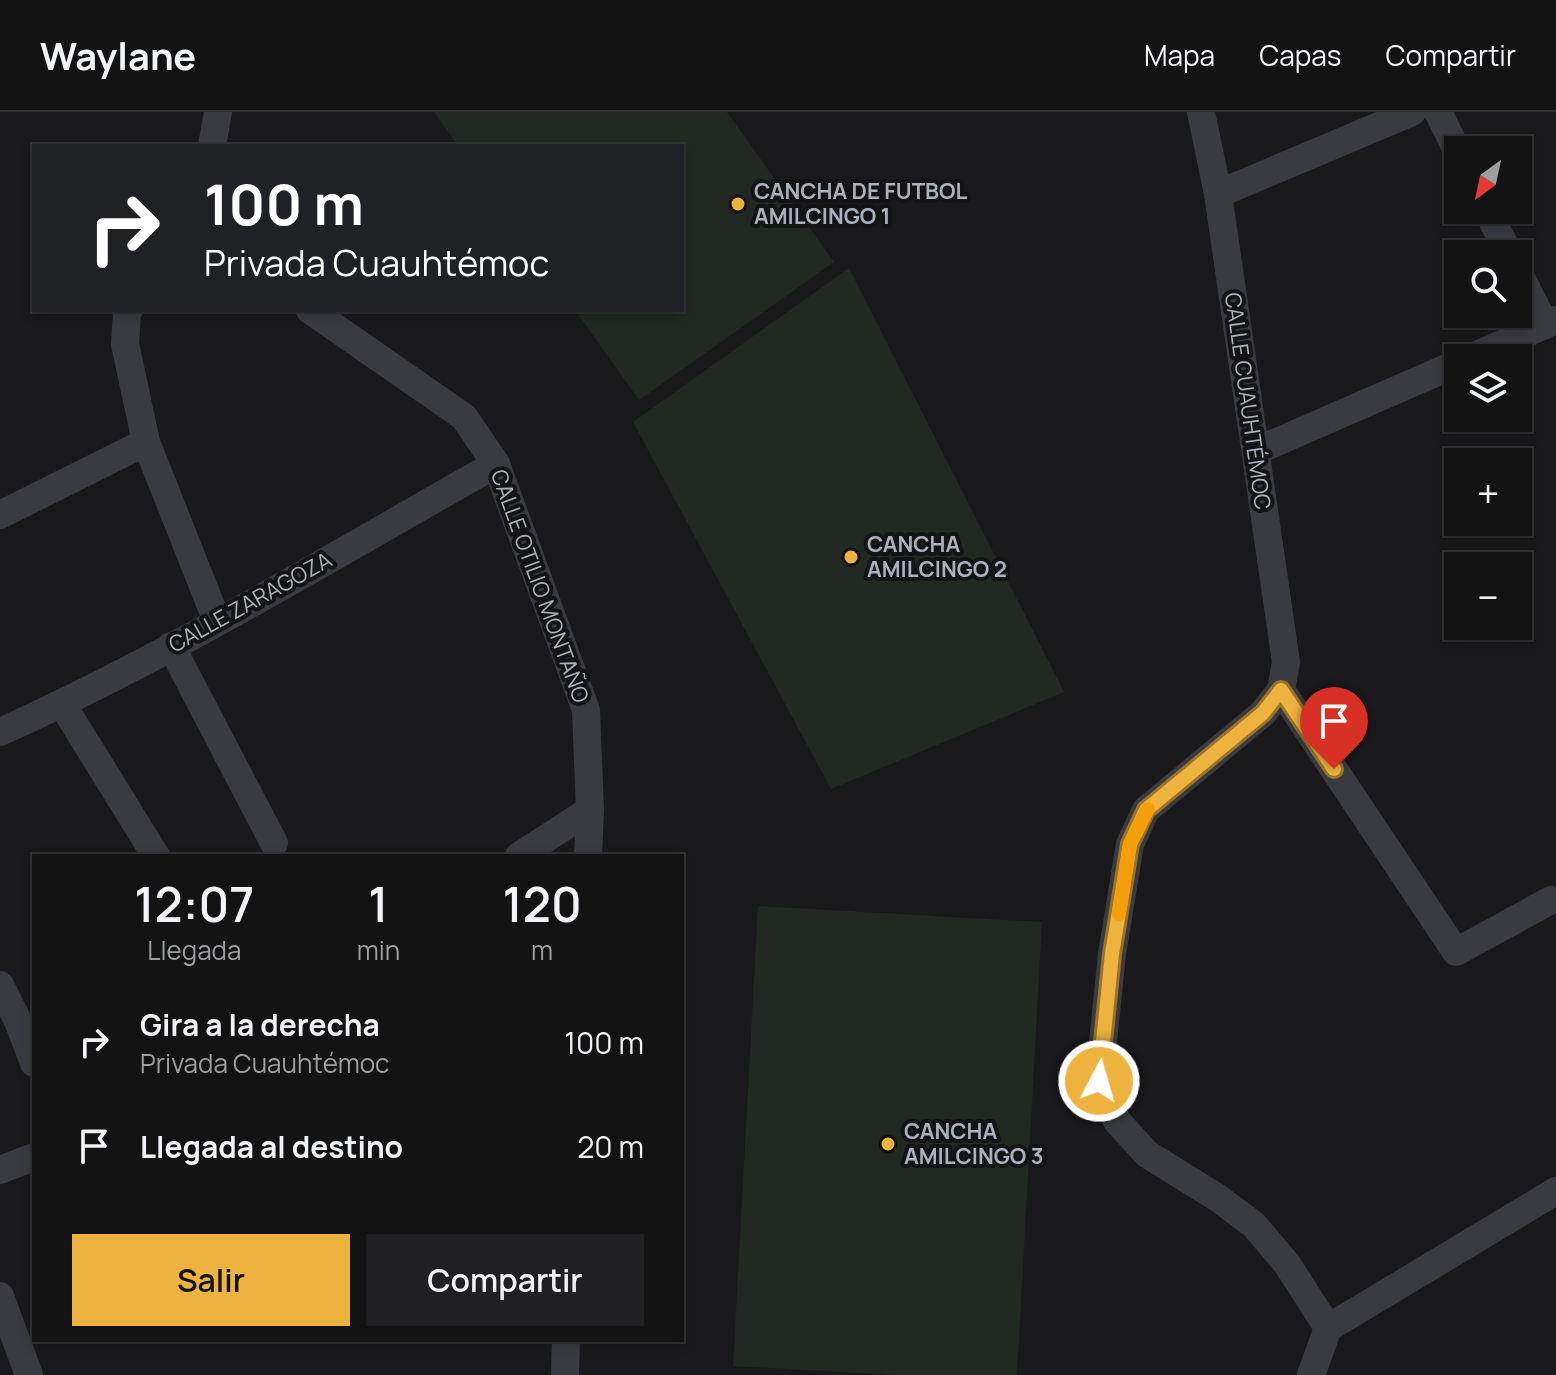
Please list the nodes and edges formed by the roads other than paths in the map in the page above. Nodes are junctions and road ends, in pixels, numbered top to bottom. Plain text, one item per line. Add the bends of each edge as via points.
1 (218, 112) edge
2 (1201, 112) edge
3 (1412, 112) edge
4 (1438, 112) edge
5 (1450, 136) edge
6 (212, 144) edge
7 (1218, 194) junction
8 (1532, 294) edge
9 (128, 312) edge
10 (313, 312) edge
11 (1550, 323) edge
12 (1502, 344) edge
13 (1444, 369) edge
14 (146, 442) junction
15 (1256, 451) junction
16 (496, 464) junction
17 (0, 515) edge
18 (217, 621) junction
19 (171, 646) junction
20 (1281, 690) junction
21 (62, 704) junction
22 (0, 732) edge
23 (590, 810) junction
24 (274, 843) dead end
25 (155, 854) edge
26 (522, 854) edge
27 (588, 854) edge
28 (1551, 900) dead end
29 (0, 985) edge
30 (32, 1058) edge
31 (32, 1158) edge
32 (0, 1170) edge
33 (1556, 1191) edge
34 (0, 1296) edge
35 (1328, 1328) junction
36 (566, 1342) edge
37 (29, 1375) edge
38 (565, 1375) edge
39 (1311, 1375) edge

1 - 6 street
2 - 7 street, CALLE CUAUHTÉMOC
3 - 7 street
4 - 5 street
7 - 15 street, CALLE CUAUHTÉMOC
8 - 11 street
9 - 14 street via 125,344
10 - 16 street, CALLE OTILIO MONTAÑO via 464,417
11 - 12 street
13 - 15 street
14 - 17 street
14 - 18 street
15 - 20 street, CALLE CUAUHTÉMOC via 1286,662
16 - 18 street, CALLE ZARAGOZA
16 - 23 street, CALLE OTILIO MONTAÑO via 586,710
18 - 19 street, CALLE ZARAGOZA
19 - 21 street, CALLE ZARAGOZA
19 - 24 street
20 - 28 street via 1456,952
20 - 35 street via 1263,713 1146,810 1135,832 1112,954 1099,1081 1117,1121 1147,1154 1254,1225 1287,1264
21 - 22 street, CALLE ZARAGOZA
21 - 25 street
23 - 26 street
23 - 27 street, CALLE OTILIO MONTAÑO
29 - 30 street
31 - 32 street
33 - 35 street
34 - 37 street
35 - 39 street
36 - 38 street

